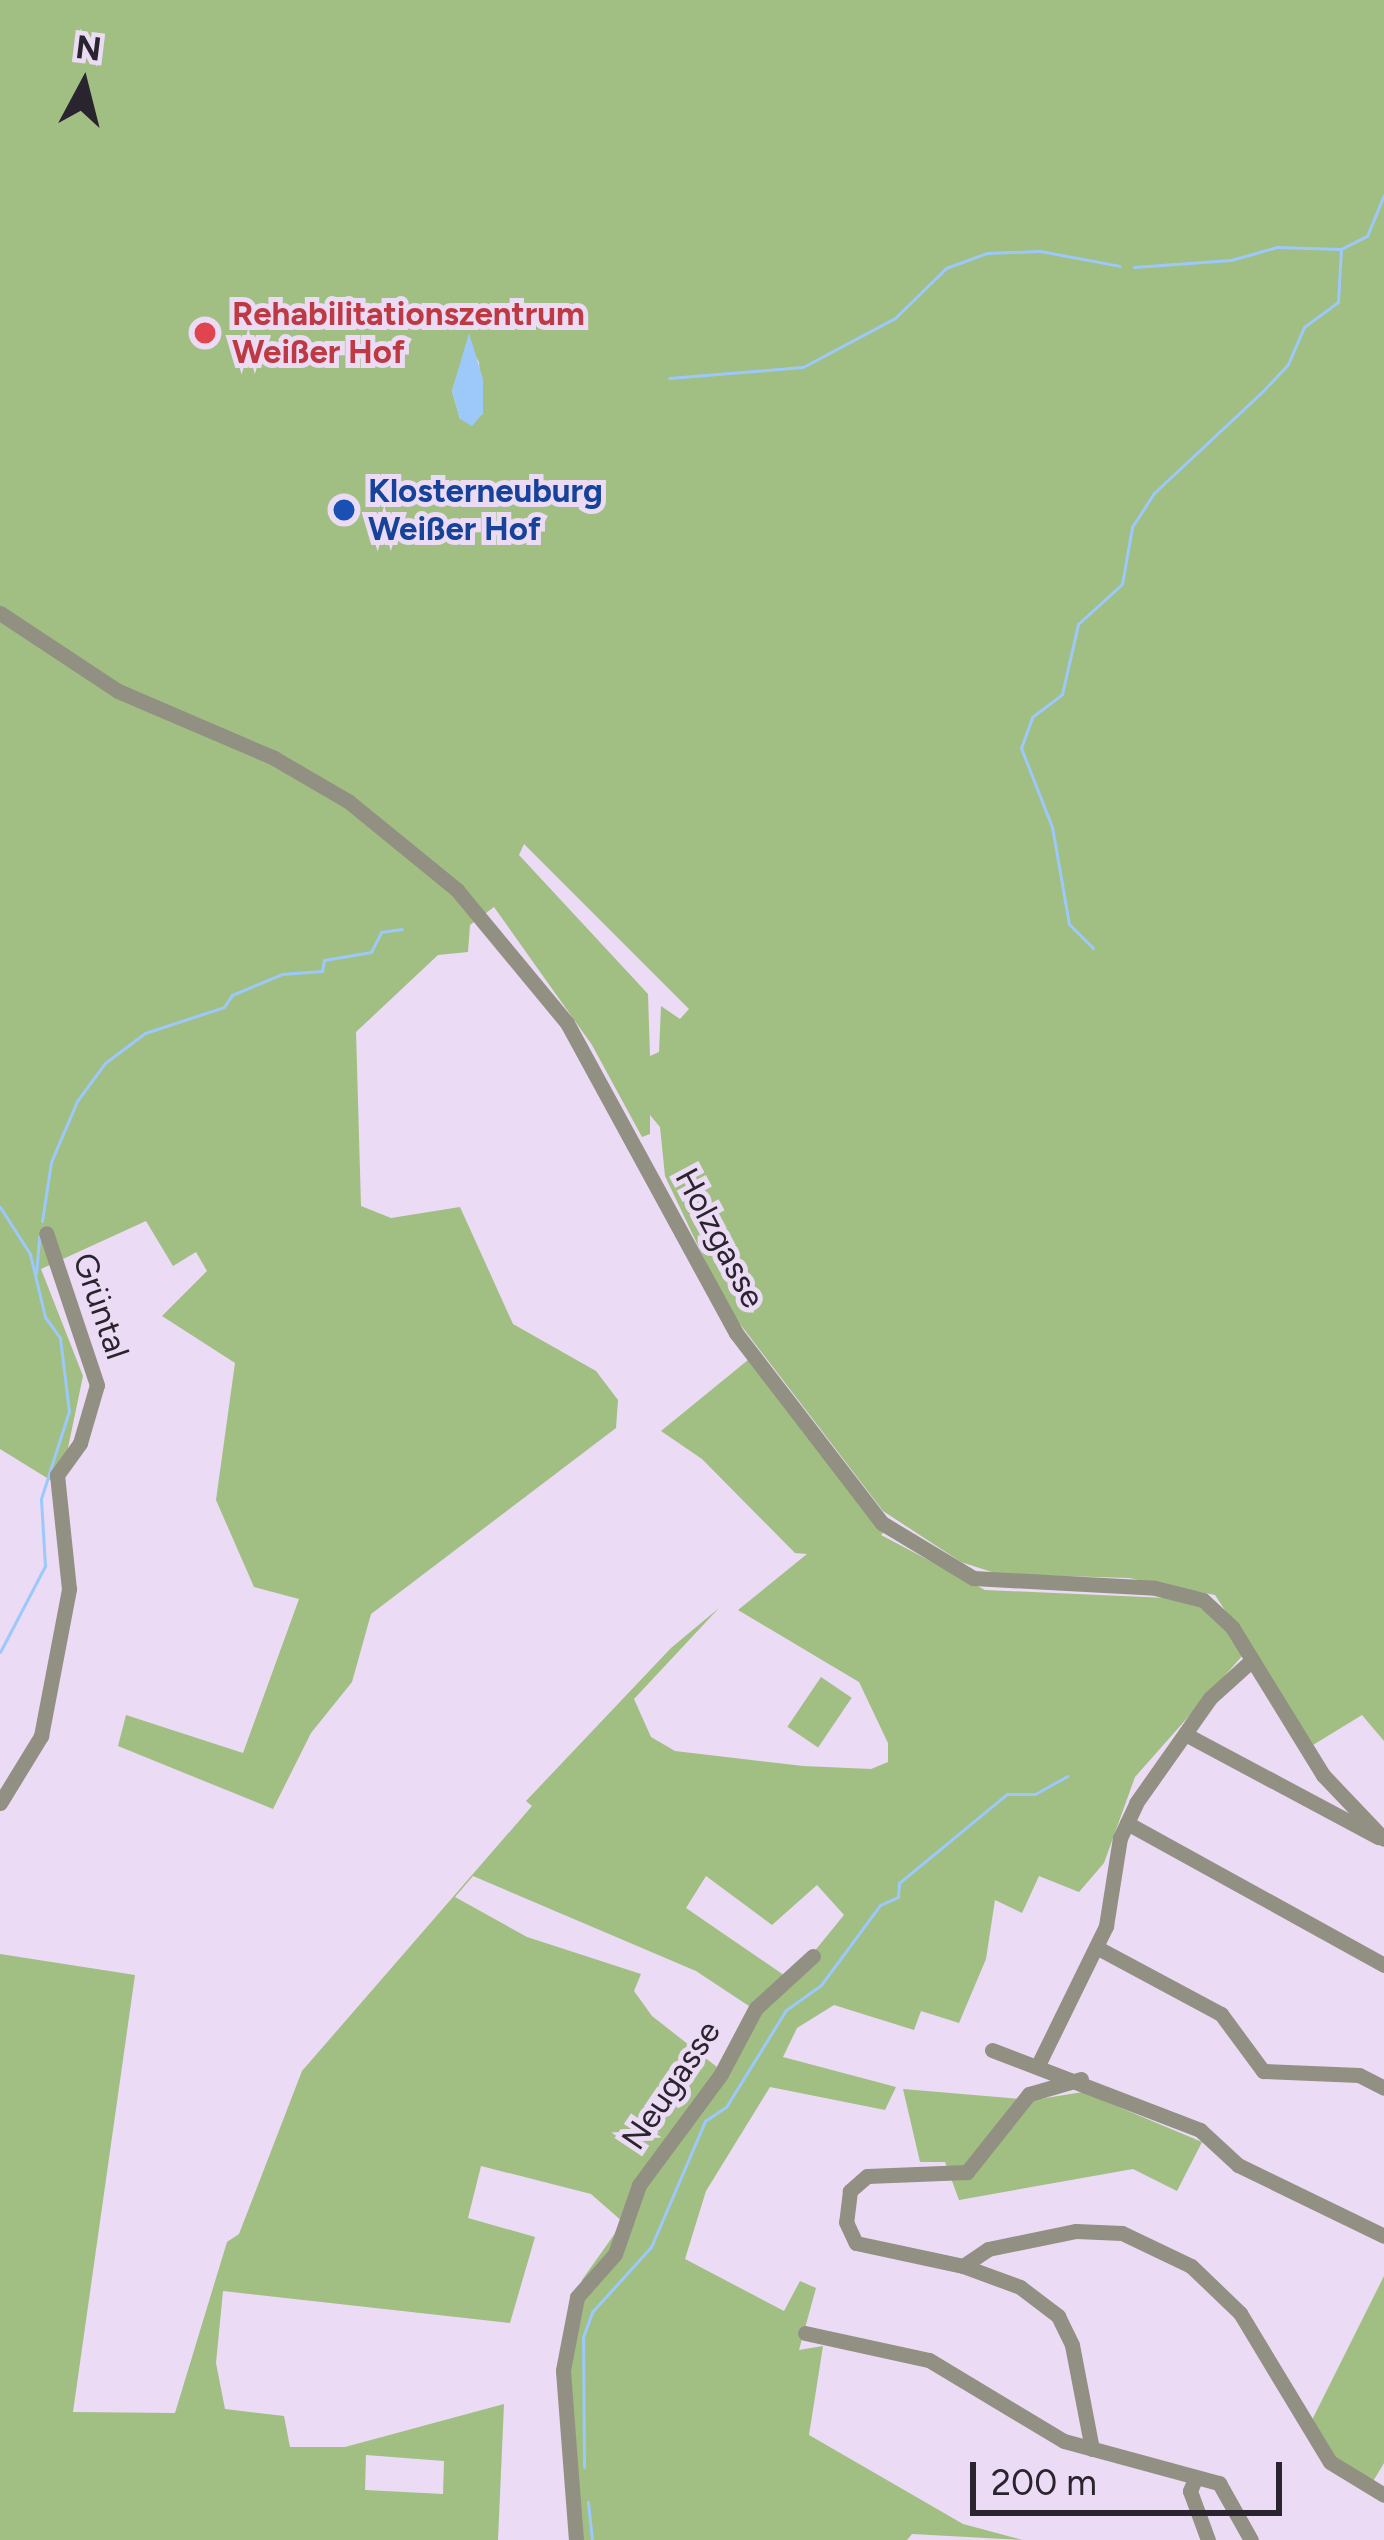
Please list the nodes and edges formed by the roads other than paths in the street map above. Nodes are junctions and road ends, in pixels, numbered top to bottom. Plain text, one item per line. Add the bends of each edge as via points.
1 (0, 613) edge
2 (46, 1233) dead end
3 (1251, 1661) junction
4 (1185, 1734) junction
5 (1333, 1788) junction
6 (0, 1803) edge
7 (1319, 1809) junction
8 (1126, 1822) junction
9 (1384, 1839) edge
10 (1096, 1947) junction
11 (813, 1956) dead end
12 (1384, 1964) edge
13 (992, 2050) dead end
14 (1038, 2065) junction
15 (1081, 2079) junction
16 (1384, 2088) edge
17 (1384, 2236) edge
18 (963, 2266) junction
19 (805, 2333) dead end
20 (1092, 2450) junction
21 (1195, 2479) junction
22 (1384, 2495) edge
23 (576, 2540) edge
24 (1208, 2540) edge
25 (1251, 2540) edge

1 - 3 street, Holzgasse via 118,691 274,758 348,801 457,890 567,1023 736,1333 882,1522 973,1578 1190,1594 1223,1616
2 - 6 street, Grüntal via 97,1385 80,1443 57,1474 70,1589 27,1768
3 - 4 street
3 - 5 street, Holzgasse
4 - 7 street
4 - 8 street
5 - 7 street
5 - 9 street, Holzgasse
7 - 9 street
8 - 10 street
8 - 12 street
10 - 14 street
10 - 16 street via 1221,2014 1263,2071 1359,2075
11 - 23 street, Neugasse via 756,2008 721,2074 639,2185 616,2254 577,2297 563,2370
13 - 14 street
14 - 15 street
15 - 17 street via 1200,2130 1238,2165
15 - 18 street via 1029,2095 967,2171 884,2170 850,2191 846,2222 856,2242
18 - 20 street via 1020,2287 1058,2316 1072,2345
18 - 22 street via 988,2249 1076,2231 1122,2234 1191,2266 1240,2313 1330,2462
19 - 20 street via 928,2360
20 - 21 street
21 - 24 street via 1190,2491
21 - 25 street via 1219,2483

